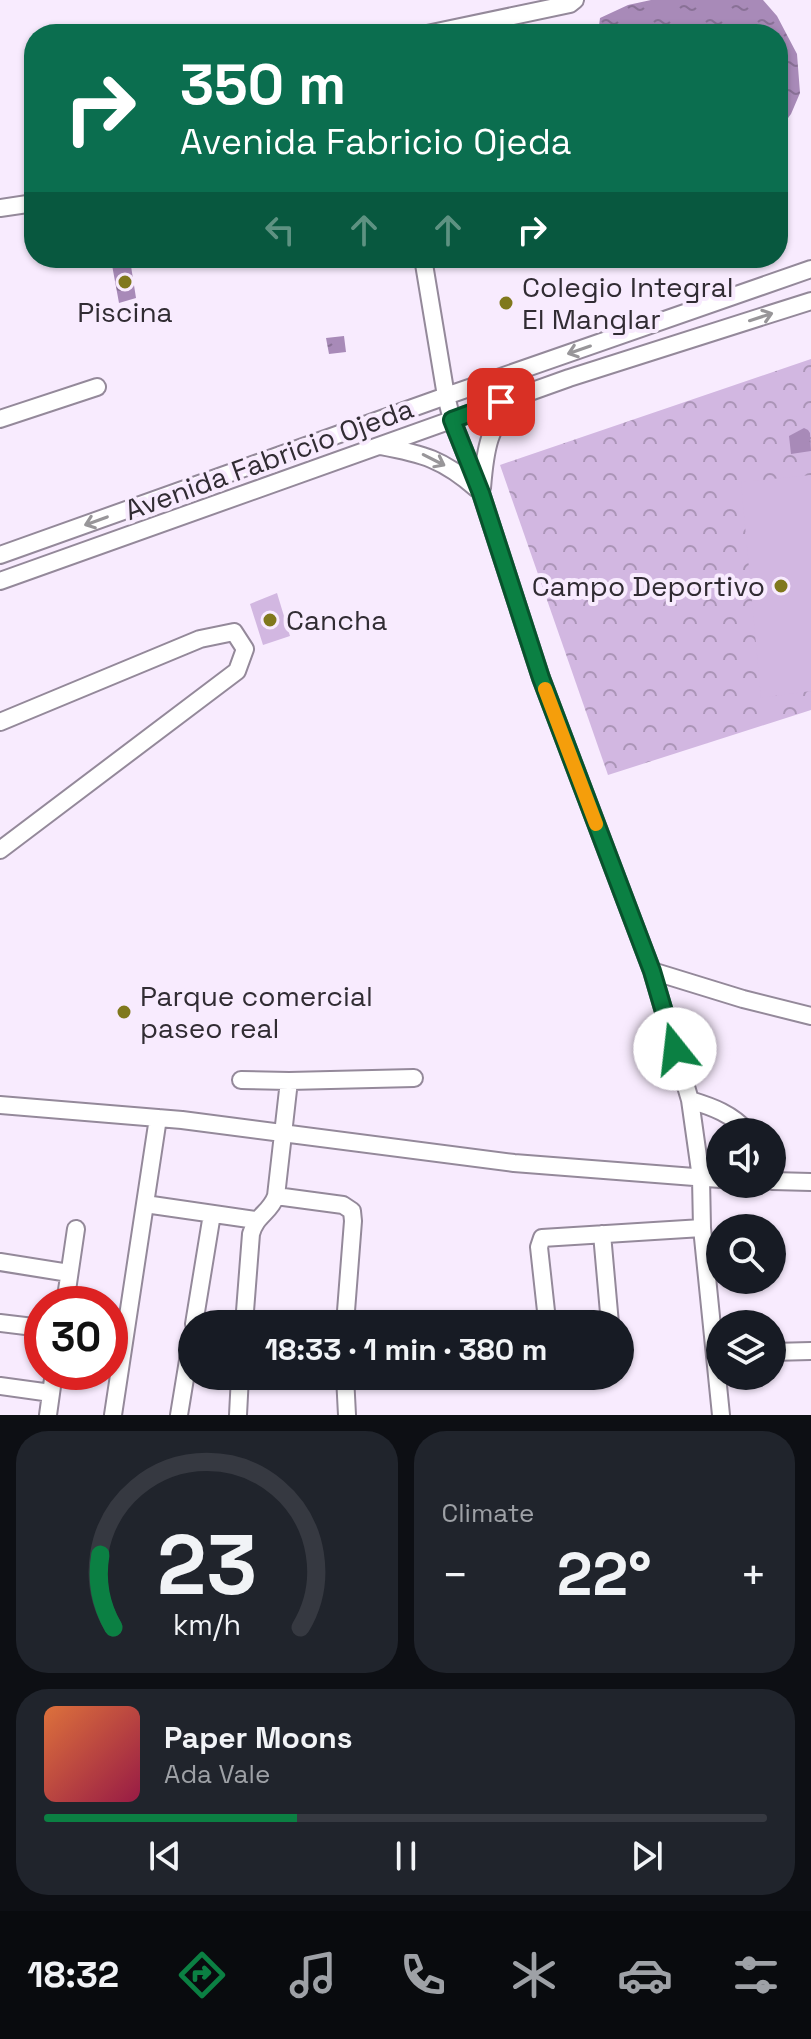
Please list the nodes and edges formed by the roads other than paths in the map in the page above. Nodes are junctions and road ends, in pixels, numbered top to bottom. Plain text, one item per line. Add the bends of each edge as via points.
1 (575, 0) edge
2 (475, 24) edge
3 (24, 204) edge
4 (0, 208) edge
5 (425, 268) edge
6 (811, 269) edge
7 (811, 301) edge
8 (97, 387) dead end
9 (525, 394) junction
10 (446, 396) junction
11 (0, 419) edge
12 (452, 420) junction
13 (379, 445) junction
14 (481, 493) junction
15 (0, 555) edge
16 (0, 581) edge
17 (0, 722) edge
18 (0, 850) edge
19 (652, 971) junction
20 (811, 1016) edge
21 (414, 1078) dead end
22 (241, 1080) dead end
23 (289, 1081) junction
24 (690, 1100) junction
25 (0, 1105) edge
26 (158, 1118) junction
27 (734, 1118) edge
28 (283, 1133) junction
29 (701, 1178) junction
30 (706, 1178) edge
31 (786, 1181) edge
32 (811, 1182) edge
33 (276, 1196) junction
34 (145, 1204) junction
35 (212, 1214) junction
36 (256, 1220) junction
37 (702, 1228) junction
38 (76, 1229) dead end
39 (602, 1234) junction
40 (0, 1262) edge
41 (69, 1273) junction
42 (67, 1286) edge
43 (128, 1287) edge
44 (196, 1310) edge
45 (245, 1310) edge
46 (346, 1310) edge
47 (546, 1310) edge
48 (609, 1310) edge
49 (712, 1310) edge
50 (0, 1323) edge
51 (24, 1326) edge
52 (811, 1351) edge
53 (786, 1352) edge
54 (0, 1386) edge
55 (51, 1390) edge
56 (115, 1390) edge
57 (183, 1390) edge
58 (239, 1390) edge
59 (346, 1390) edge
60 (720, 1390) edge
61 (51, 1393) junction
62 (48, 1415) edge
63 (113, 1415) edge
64 (179, 1415) edge
65 (238, 1415) edge
66 (347, 1415) edge
67 (721, 1415) edge

1 - 2 street
3 - 4 street
5 - 10 street
6 -> 10 street, Avenida Fabricio Ojeda
9 -> 7 street, Avenida Fabricio Ojeda
8 - 11 street
9 - 12 street, Avenida Fabricio Ojeda
9 - 14 street via 492,431
10 - 12 street
10 -> 15 street, Avenida Fabricio Ojeda
12 - 13 street, Avenida Fabricio Ojeda
12 - 14 street
13 -> 14 street via 420,453
13 - 16 street, Avenida Fabricio Ojeda
14 - 19 street via 541,678
17 - 18 street via 200,639 234,632 245,649 237,671
19 - 20 street
19 - 24 street
21 - 23 street
22 - 23 street
23 - 28 street
24 - 27 street
24 - 29 street
25 - 26 street
26 - 28 street
26 - 34 street
28 - 29 street via 514,1163
28 - 33 street
29 - 30 street
29 - 37 street
31 - 32 street
33 - 36 street
33 - 46 street via 343,1205 352,1211
34 - 35 street
34 - 43 street
35 - 36 street
35 - 44 street
36 - 45 street
37 - 39 street
37 - 49 street
38 - 41 street
39 - 47 street via 542,1238
39 - 48 street
40 - 41 street
41 - 42 street
50 - 51 street
52 - 53 street
54 - 61 street
55 - 61 street
56 - 63 street
57 - 64 street
58 - 65 street
59 - 66 street
60 - 67 street
61 - 62 street

